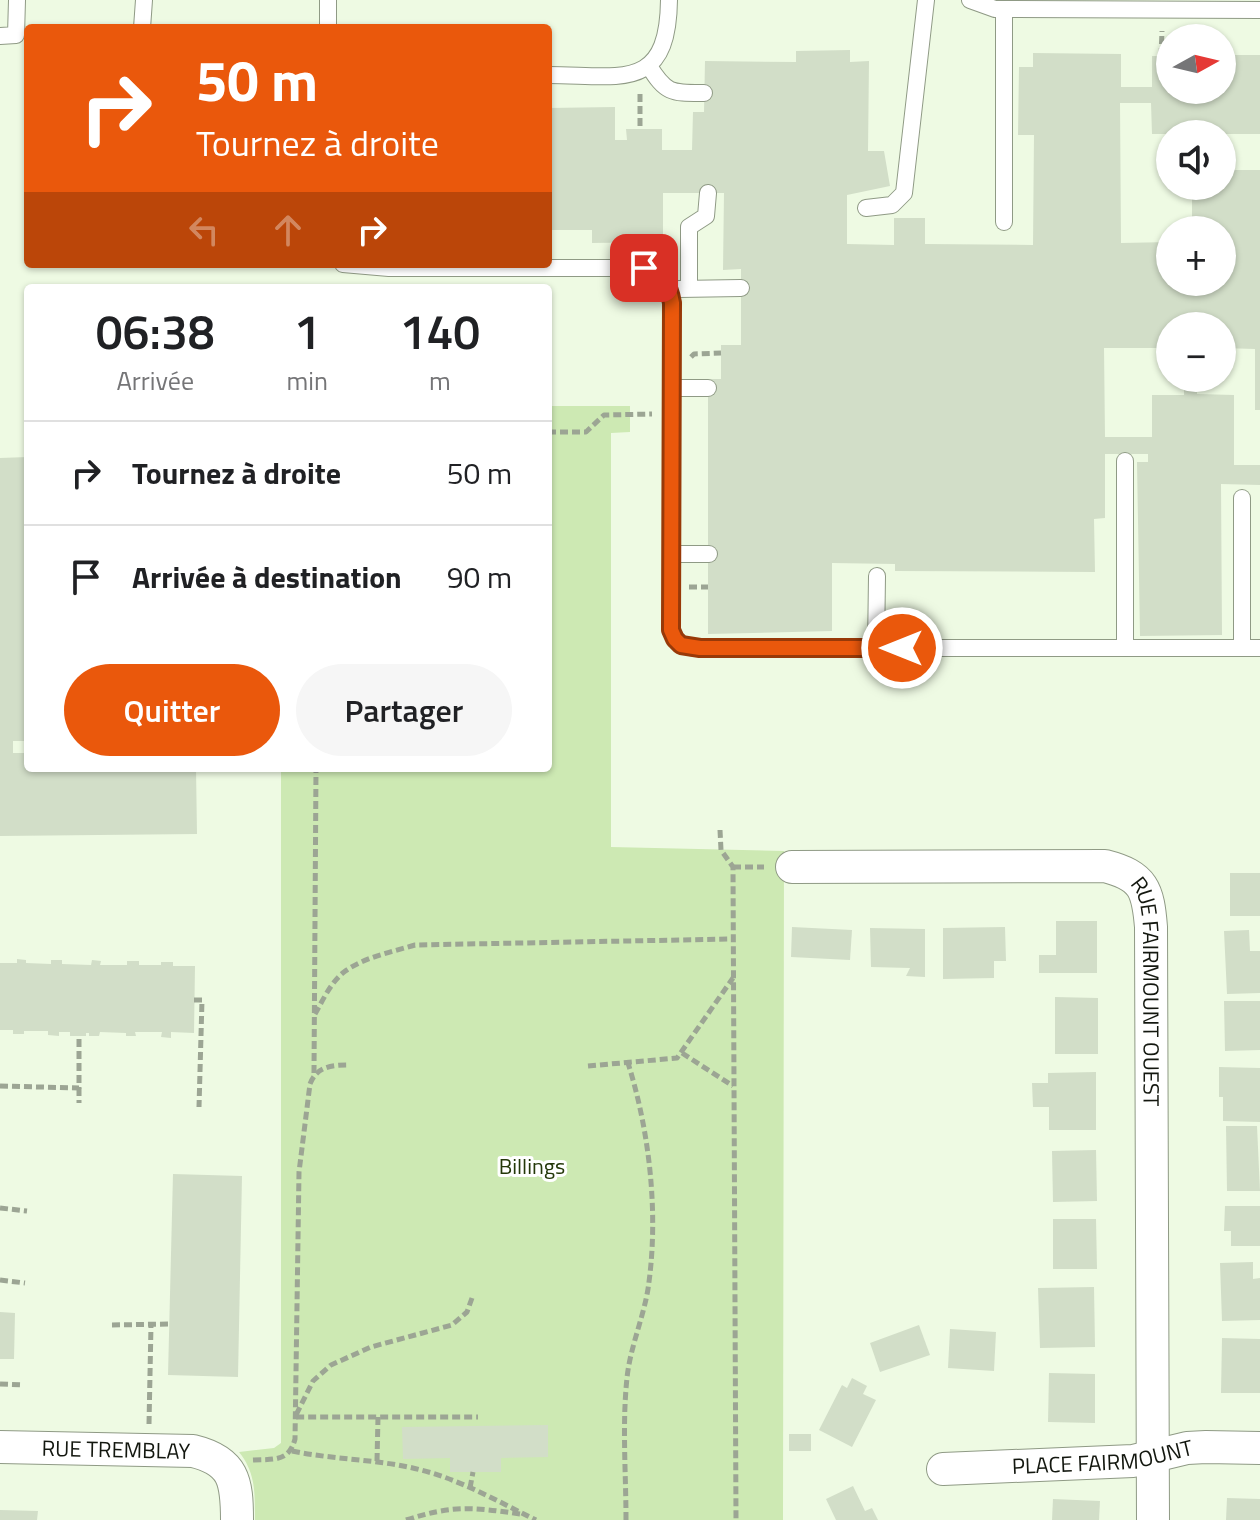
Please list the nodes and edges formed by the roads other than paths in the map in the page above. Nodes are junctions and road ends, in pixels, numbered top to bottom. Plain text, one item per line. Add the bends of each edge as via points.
1 (17, 0) edge
2 (144, 0) edge
3 (328, 0) edge
4 (669, 0) edge
5 (926, 0) edge
6 (970, 0) edge
7 (1004, 9) junction
8 (1260, 10) edge
9 (142, 24) edge
10 (328, 24) edge
11 (15, 35) edge
12 (649, 66) junction
13 (552, 75) edge
14 (704, 93) dead end
15 (708, 193) dead end
16 (866, 208) dead end
17 (1004, 222) dead end
18 (389, 268) edge
19 (552, 268) edge
20 (552, 268) edge
21 (689, 288) junction
22 (741, 288) dead end
23 (670, 290) junction
24 (671, 388) junction
25 (708, 388) dead end
26 (1125, 461) dead end
27 (1242, 498) dead end
28 (671, 554) junction
29 (709, 554) dead end
30 (877, 576) dead end
31 (876, 648) junction
32 (1125, 648) junction
33 (1242, 648) junction
34 (1260, 648) edge
35 (780, 867) road end
36 (0, 1447) edge
37 (1260, 1448) edge
38 (1153, 1455) junction
39 (943, 1469) dead end
40 (237, 1520) edge
41 (1153, 1520) edge

1 - 11 lane
2 - 9 lane
3 - 10 lane
4 - 12 lane via 666,41
5 - 16 lane via 904,193 892,205
6 - 7 lane
7 - 8 lane
7 - 17 lane
12 - 13 lane via 630,75
12 - 14 lane via 670,91
15 - 21 lane via 706,216 689,227
18 - 19 lane
20 - 23 lane via 644,268 663,278
21 - 22 lane
21 - 23 lane
23 - 24 lane
24 - 25 lane
24 - 28 lane
26 - 32 lane
27 - 33 lane
28 - 29 lane
28 - 31 lane via 671,630 681,645
30 - 31 lane
31 - 32 lane
32 - 33 lane
33 - 34 lane
35 - 38 street, RUE FAIRMOUNT OUEST via 1105,866 1133,877 1147,892
36 - 40 street, RUE TREMBLAY via 206,1454 237,1465
37 - 38 street, PLACE FAIRMOUNT via 1206,1447
38 - 39 street, PLACE FAIRMOUNT via 1133,1461
38 - 41 street

